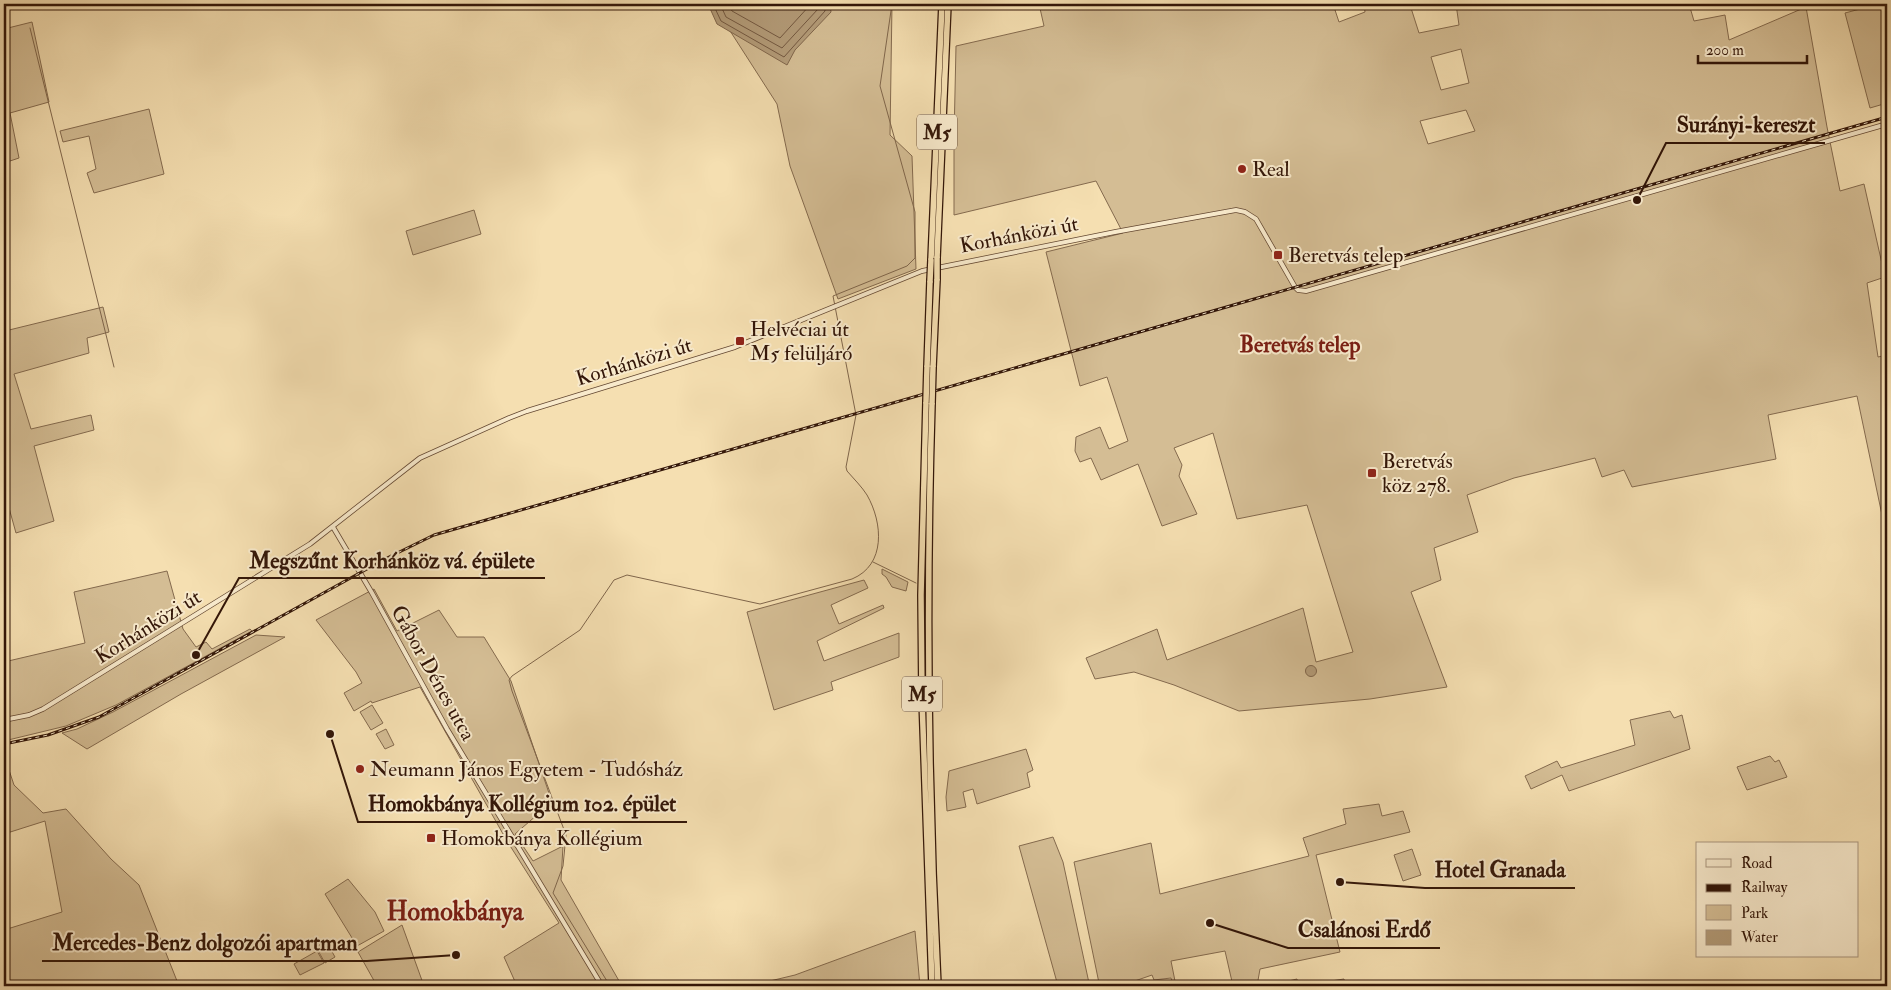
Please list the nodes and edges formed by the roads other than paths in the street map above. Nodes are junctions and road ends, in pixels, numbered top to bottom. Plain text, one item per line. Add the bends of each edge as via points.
1 (942, 4) edge
2 (948, 4) edge
3 (1887, 124) edge
4 (934, 259) junction
5 (929, 403) junction
6 (333, 527) junction
7 (4, 720) edge
8 (602, 986) edge
9 (932, 986) edge
10 (938, 986) edge

1 - 4 highway, M5
2 - 4 highway, M5
3 - 6 street, Korhánközi út via 1306,290 1295,287 1256,219 1245,212 1232,210 941,267 912,275 735,347 527,411 472,434 420,458
4 - 5 highway, M5, bridge
5 - 9 highway, M5 via 922,586 922,699
5 - 10 highway, M5 via 928,699
6 - 7 street, Korhánközi út via 43,710
6 - 8 street, Gábor Dénes utca via 447,729

